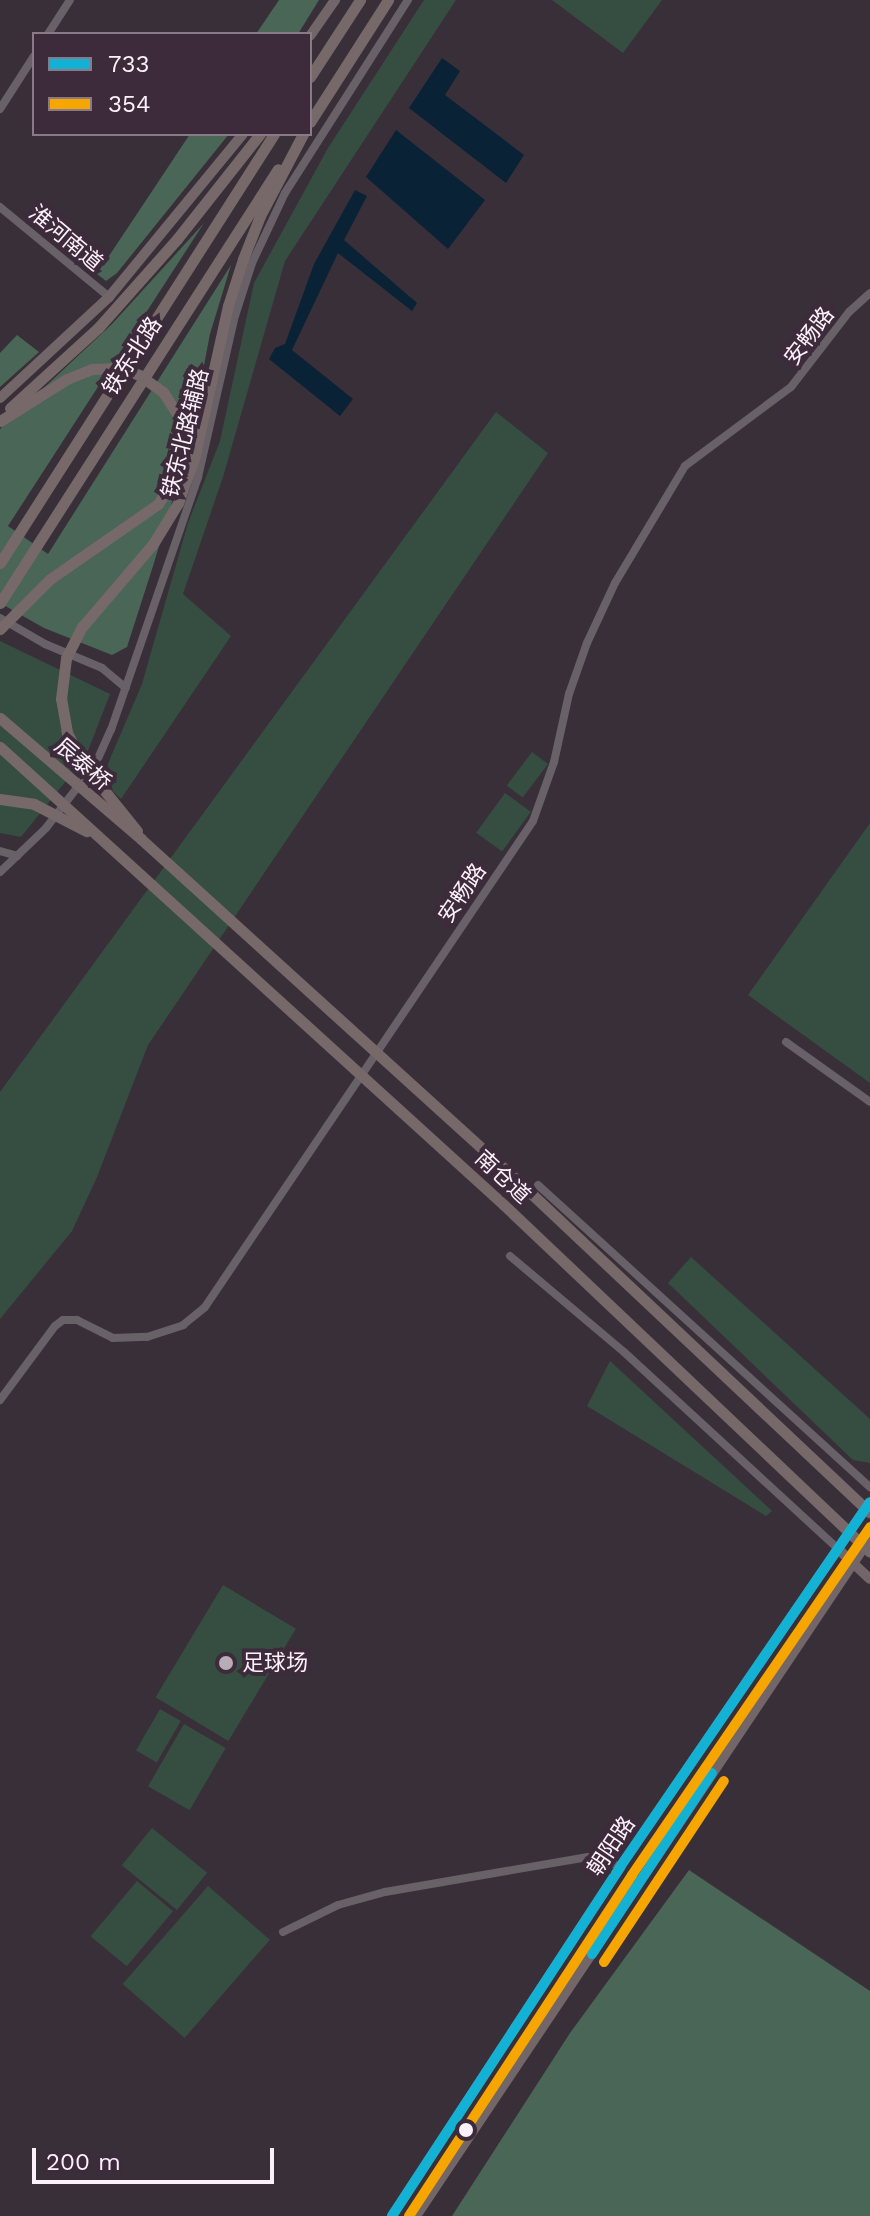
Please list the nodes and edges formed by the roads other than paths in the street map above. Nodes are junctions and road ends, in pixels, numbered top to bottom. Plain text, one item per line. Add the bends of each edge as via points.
1 (70, 0) edge
2 (335, 0) edge
3 (360, 0) edge
4 (388, 0) edge
5 (408, 0) edge
6 (49, 32) edge
7 (312, 33) edge
8 (32, 59) edge
9 (312, 73) edge
10 (0, 109) edge
11 (312, 119) edge
12 (241, 136) edge
13 (258, 136) edge
14 (273, 136) edge
15 (302, 136) edge
16 (302, 136) edge
17 (0, 207) edge
18 (870, 293) edge
19 (109, 297) junction
20 (0, 398) edge
21 (0, 420) edge
22 (0, 563) edge
23 (0, 603) edge
24 (0, 618) edge
25 (0, 629) edge
26 (126, 688) junction
27 (0, 718) edge
28 (0, 747) edge
29 (0, 799) edge
30 (141, 839) junction
31 (100, 840) junction
32 (0, 851) edge
33 (17, 856) junction
34 (0, 872) edge
35 (786, 1042) dead end
36 (870, 1102) edge
37 (538, 1185) dead end
38 (510, 1256) dead end
39 (0, 1400) edge
40 (870, 1487) edge
41 (870, 1502) edge
42 (870, 1513) edge
43 (870, 1538) edge
44 (837, 1548) junction
45 (870, 1552) edge
46 (853, 1562) junction
47 (870, 1579) edge
48 (620, 1867) junction
49 (283, 1932) dead end
50 (546, 1983) junction
51 (564, 1995) junction
52 (392, 2216) edge
53 (416, 2216) edge

1 - 6 street
2 - 7 main road
3 - 9 highway
4 - 11 highway
5 - 26 street, 铁东北路辅路 via 285,193 252,263 198,477
8 - 10 street
12 - 19 main road
13 - 21 highway via 98,328
14 - 22 highway, 铁东北路
15 - 30 highway via 246,251 178,503 153,544 82,627 66,658 63,715 74,749
16 - 23 highway, 铁东北路
17 - 19 street, 淮河南道
18 - 39 street, 安畅路 via 791,387 685,466 592,632 533,821 205,1307 183,1325 147,1337 113,1338 77,1320 63,1320
19 - 20 main road
21 - 25 highway via 67,379 92,369 118,368 163,392 178,415 184,441 180,468 158,504 50,579
24 - 26 street via 102,668
26 - 33 street, 铁东北路辅路 via 96,763
27 - 30 highway, 辰泰桥
28 - 31 highway, 辰泰桥
29 - 31 highway via 34,804
30 - 42 highway, 南仓道 via 519,1182
31 - 45 highway, 南仓道 via 504,1205
32 - 33 street
33 - 34 street, 铁东北路辅路
35 - 36 street
37 - 40 street
38 - 44 street via 624,1352
41 - 44 main road, 朝阳路
43 - 46 main road, 朝阳路
44 - 46 main road
44 - 48 main road, 朝阳路
46 - 47 main road
46 - 51 main road, 朝阳路
48 - 49 street via 588,1857 385,1892 338,1905
48 - 50 main road, 朝阳路
50 - 51 main road
50 - 52 main road, 朝阳路
51 - 53 main road, 朝阳路

